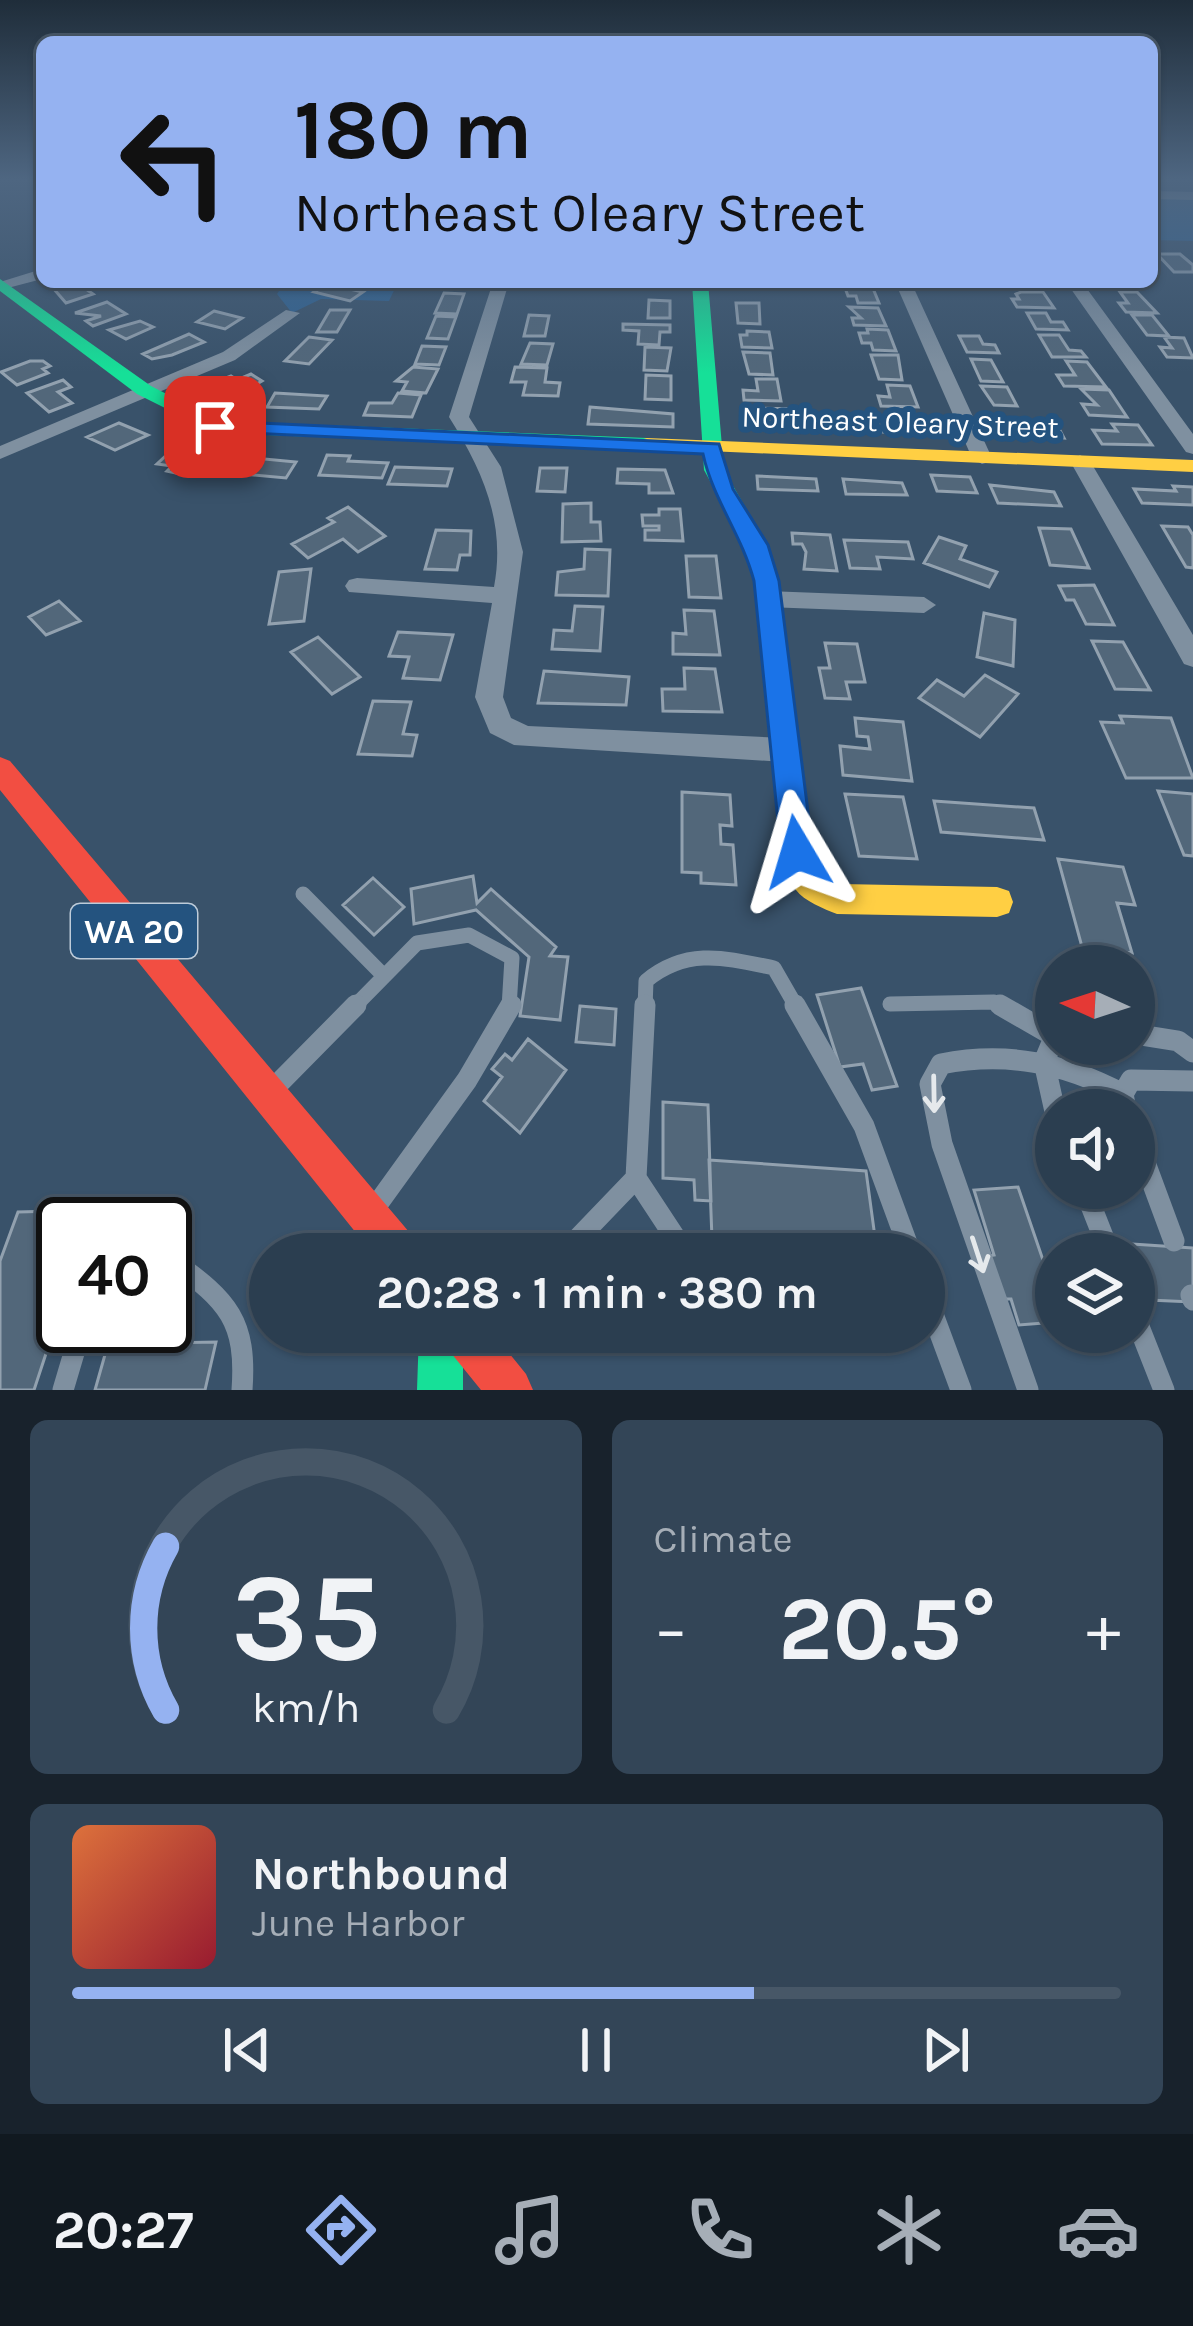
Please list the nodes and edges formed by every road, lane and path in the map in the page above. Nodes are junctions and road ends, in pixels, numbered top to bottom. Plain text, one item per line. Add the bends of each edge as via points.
1 (36, 276) edge
2 (1, 285) edge
3 (499, 288) edge
4 (700, 288) edge
5 (906, 288) edge
6 (1078, 288) edge
7 (292, 313) dead end
8 (144, 390) junction
9 (470, 438) junction
10 (712, 448) junction
11 (1193, 448) edge
12 (0, 453) edge
13 (982, 458) junction
14 (1080, 461) junction
15 (1193, 466) edge
16 (357, 586) dead end
17 (508, 596) junction
18 (767, 599) junction
19 (924, 605) dead end
20 (1193, 657) edge
21 (784, 750) junction
22 (0, 769) edge
23 (303, 895) dead end
24 (998, 902) dead end
25 (384, 976) junction
26 (890, 1004) dead end
27 (1035, 1024) edge
28 (1155, 1037) edge
29 (1193, 1052) edge
30 (1035, 1060) edge
31 (1053, 1065) edge
32 (1193, 1081) edge
33 (1100, 1089) edge
34 (1129, 1089) edge
35 (268, 1094) junction
36 (636, 1178) junction
37 (1155, 1190) edge
38 (368, 1216) junction
39 (382, 1233) edge
40 (583, 1233) edge
41 (672, 1233) edge
42 (903, 1233) edge
43 (1174, 1241) dead end
44 (192, 1275) edge
45 (945, 1348) edge
46 (74, 1353) edge
47 (441, 1353) edge
48 (486, 1353) edge
49 (1149, 1353) edge
50 (63, 1390) edge
51 (242, 1390) edge
52 (440, 1390) edge
53 (510, 1390) edge
54 (961, 1390) edge
55 (1028, 1390) edge
56 (1164, 1390) edge

1 - 2 street
2 - 8 street, Northeast Oleary Street
3 - 9 street via 459,416
4 - 10 street
5 - 13 street
6 - 11 street
7 - 8 street via 229,356
8 - 9 street, Northeast Oleary Street via 215,427
8 - 12 street
9 - 10 street, Northeast Oleary Street
9 - 17 street via 491,467 506,514
10 - 13 street, Northeast Oleary Street
10 - 18 street via 722,489 756,545
13 - 14 street, Northeast Oleary Street
14 - 15 street, Northeast Oleary Street
14 - 20 street
16 - 17 street
17 - 21 street via 489,698 500,725 524,737
18 - 19 street
18 - 21 street
21 - 24 street via 808,882 837,898
22 - 35 street, WA 20
23 - 25 lane
25 - 35 lane
25 - 38 lane via 417,943 469,934 512,958 512,1004
26 - 27 lane via 994,1002
28 - 29 lane
30 -> 55 lane via 958,1060 941,1064 930,1084 942,1144
31 - 33 lane
32 - 34 lane via 1146,1077 1131,1080
35 - 38 street, WA 20
36 - 40 lane
36 - 41 lane
36 - 42 lane via 646,981 666,961 710,955 775,968 864,1126
37 - 43 lane
38 - 39 street, WA 20
44 - 51 lane via 227,1300 246,1354
45 - 54 lane
46 - 50 lane
47 - 52 street
48 - 53 street
49 - 56 lane

